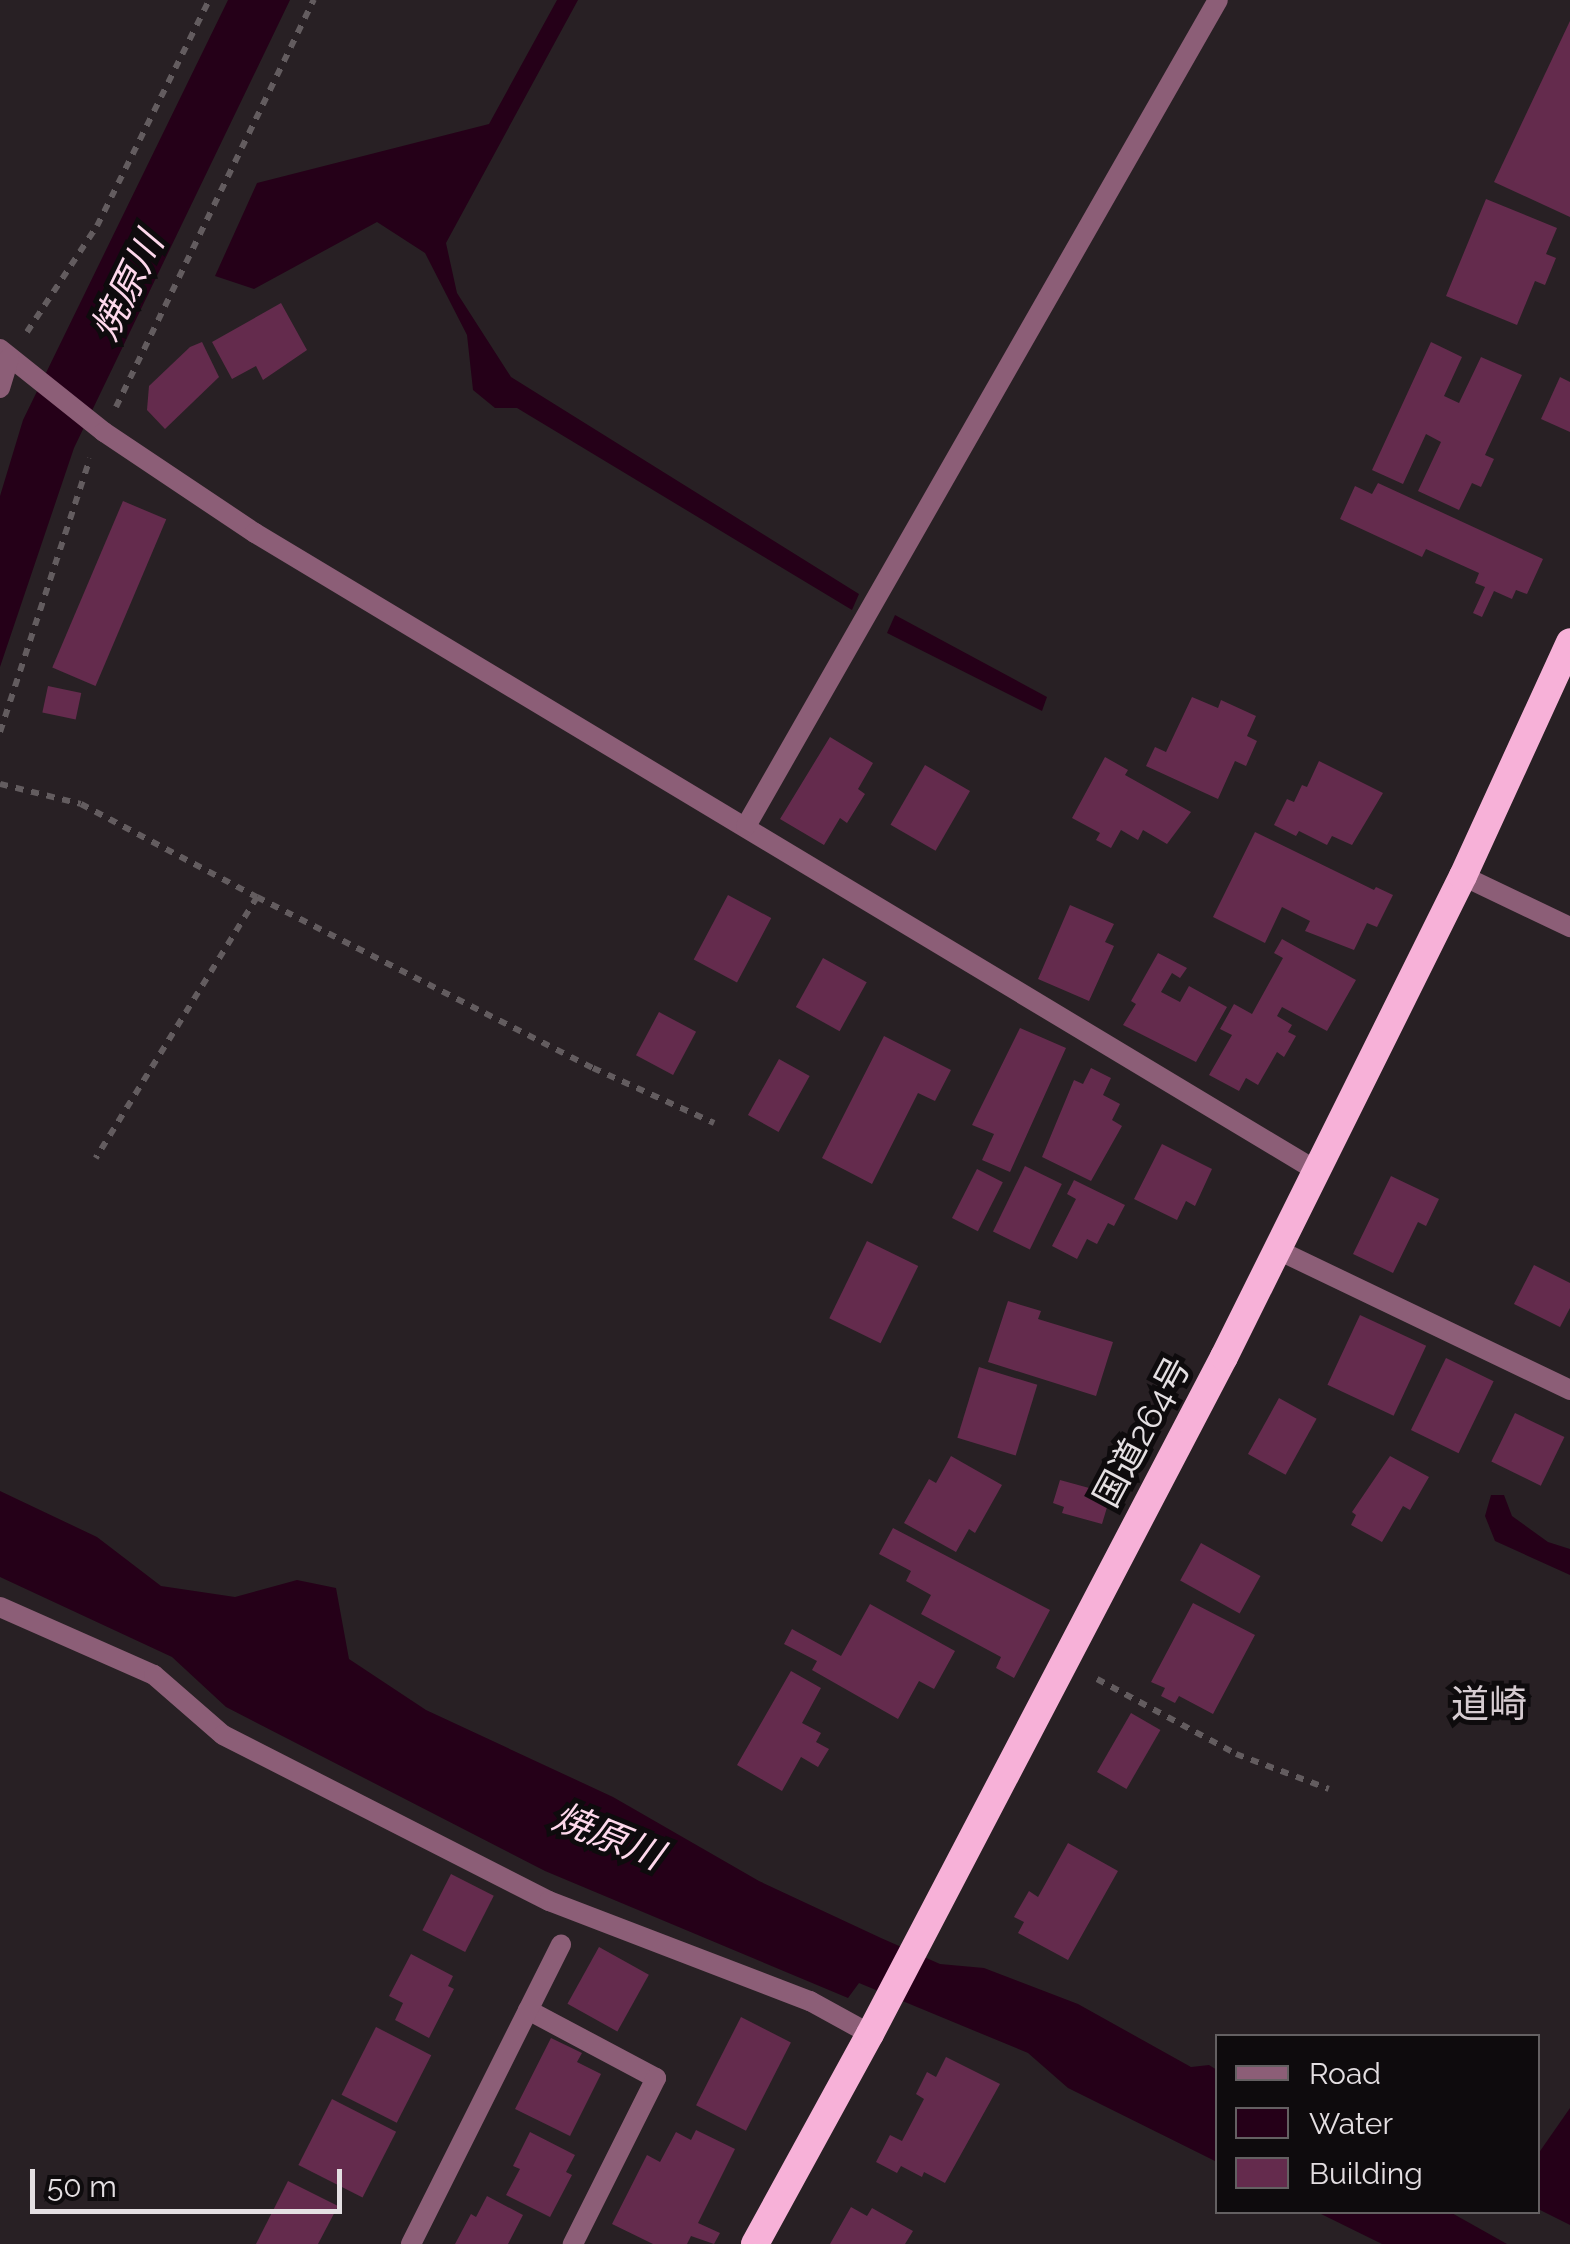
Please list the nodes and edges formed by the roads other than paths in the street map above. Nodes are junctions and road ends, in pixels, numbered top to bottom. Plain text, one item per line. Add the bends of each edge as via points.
1 (1218, 0) edge
2 (5, 354) edge
3 (0, 388) edge
4 (1570, 642) edge
5 (746, 826) junction
6 (1464, 876) junction
7 (1570, 927) edge
8 (1317, 1171) junction
9 (1278, 1250) junction
10 (1570, 1390) edge
11 (0, 1607) edge
12 (560, 1944) dead end
13 (528, 2010) junction
14 (870, 2034) junction
15 (411, 2244) edge
16 (573, 2244) edge
17 (755, 2244) edge

1 - 5 street
2 - 3 street
2 - 5 street via 104,432 255,534
4 - 6 highway, 国道264号
5 - 8 street
6 - 7 street
6 - 8 highway, 国道264号
8 - 9 highway, 国道264号
9 - 10 street
9 - 14 highway, 国道264号
11 - 14 street via 154,1675 223,1735 549,1901 810,2001
12 - 13 street
13 - 15 street
13 - 16 street via 656,2078
14 - 17 highway, 国道264号

